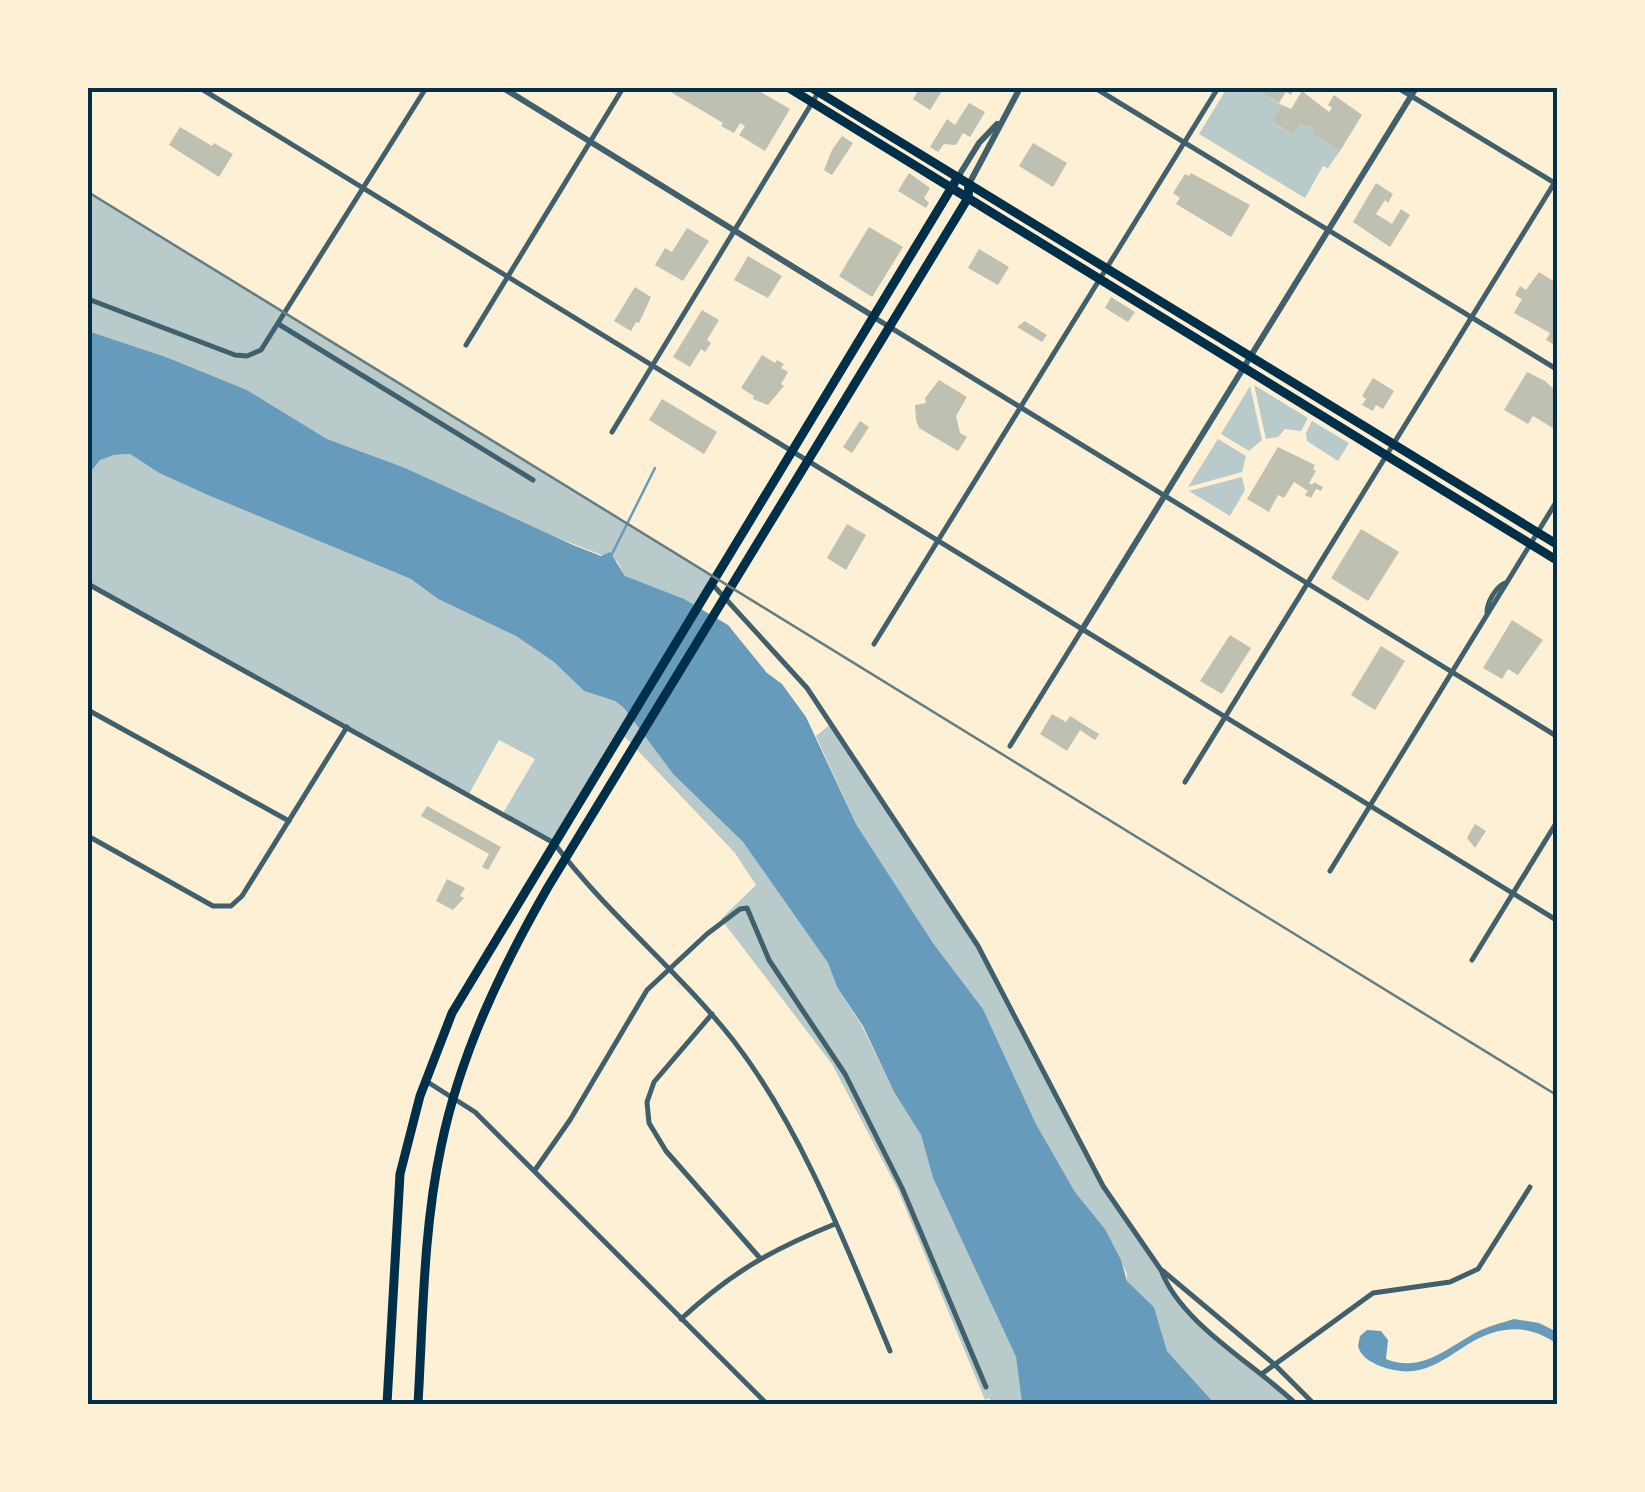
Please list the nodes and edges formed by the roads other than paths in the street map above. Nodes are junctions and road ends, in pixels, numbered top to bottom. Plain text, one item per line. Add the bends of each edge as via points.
1 (200, 88) edge
2 (426, 88) edge
3 (502, 88) edge
4 (624, 88) edge
5 (789, 88) edge
6 (1020, 88) edge
7 (1095, 88) edge
8 (1218, 88) edge
9 (1398, 88) edge
10 (1416, 88) edge
11 (817, 89) edge
12 (1411, 96) junction
13 (812, 102) junction
14 (1001, 120) junction
15 (590, 141) junction
16 (1184, 144) junction
17 (958, 177) junction
18 (1556, 182) edge
19 (970, 184) junction
20 (951, 187) junction
21 (364, 188) junction
22 (968, 198) junction
23 (734, 231) junction
24 (1328, 231) junction
25 (1107, 268) junction
26 (508, 276) junction
27 (1101, 279) junction
28 (88, 300) edge
29 (872, 316) junction
30 (1470, 317) junction
31 (280, 325) junction
32 (889, 326) junction
33 (466, 345) dead end
34 (1250, 356) junction
35 (653, 364) junction
36 (1244, 367) junction
37 (1558, 370) edge
38 (1020, 407) junction
39 (612, 432) dead end
40 (1394, 444) junction
41 (791, 450) junction
42 (1386, 456) junction
43 (807, 459) junction
44 (533, 480) dead end
45 (1165, 494) junction
46 (1558, 499) edge
47 (1537, 532) junction
48 (939, 540) junction
49 (1530, 544) junction
50 (1558, 545) edge
51 (1558, 561) edge
52 (1308, 583) junction
53 (88, 584) edge
54 (713, 586) junction
55 (726, 599) junction
56 (1083, 628) junction
57 (874, 644) dead end
58 (1452, 671) junction
59 (88, 710) edge
60 (1226, 716) junction
61 (347, 727) junction
62 (1558, 737) edge
63 (1010, 746) dead end
64 (1185, 782) dead end
65 (1370, 805) junction
66 (1558, 820) edge
67 (289, 821) junction
68 (88, 836) edge
69 (554, 843) junction
70 (566, 858) junction
71 (1330, 872) dead end
72 (1512, 893) junction
73 (1558, 921) edge
74 (493, 941) junction
75 (512, 953) junction
76 (1472, 960) dead end
77 (670, 968) junction
78 (712, 1014) junction
79 (426, 1081) junction
80 (454, 1098) junction
81 (535, 1170) junction
82 (1530, 1187) dead end
83 (835, 1224) junction
84 (759, 1257) junction
85 (1161, 1270) junction
86 (681, 1319) junction
87 (890, 1352) dead end
88 (1274, 1364) junction
89 (1262, 1373) junction
90 (986, 1386) dead end
91 (387, 1404) edge
92 (418, 1404) edge
93 (768, 1404) edge
94 (1296, 1404) edge
95 (1314, 1404) edge

1 - 21 street
2 - 21 street
3 - 15 street
4 - 15 street
5 - 13 highway
6 - 14 street
7 - 16 street
8 - 16 street
9 - 12 street
10 - 12 street
11 - 13 street
11 - 17 highway
12 - 18 street
12 - 24 street
13 - 20 highway
13 - 23 street
14 - 17 street
14 - 19 street
15 - 23 street
15 - 26 street
16 - 24 street
16 - 25 street
17 - 19 highway
17 - 20 highway
18 - 30 street
19 - 22 highway
19 - 25 highway
20 - 22 highway
20 - 29 highway
21 - 26 street
21 - 31 street
22 - 27 highway
22 - 32 highway
23 - 29 street
23 - 35 street
24 - 30 street
24 - 34 street
25 - 27 street
25 - 34 highway
26 - 33 street
26 - 35 street
27 - 36 highway
27 - 38 street
28 - 31 street via 247,356 262,350
29 - 32 street
29 - 41 highway
30 - 37 street
30 - 40 street
31 - 44 street
32 - 38 street
32 - 43 highway
34 - 36 street
34 - 40 highway
35 - 39 street
35 - 41 street
36 - 42 highway
36 - 45 street
38 - 45 street
38 - 48 street
40 - 42 street
40 - 47 highway
41 - 43 street
41 - 54 highway
42 - 49 highway
42 - 52 street
43 - 48 street
43 - 55 highway
45 - 52 street
45 - 56 street
46 - 47 street
47 - 49 street
47 - 50 highway
48 - 56 street
48 - 57 street
49 - 51 highway
49 - 58 street
52 - 58 street
52 - 60 street
53 - 61 street
54 - 55 street
54 - 69 highway
55 - 70 highway
55 - 85 street via 816,700 978,946 1103,1186
56 - 60 street
56 - 63 street
58 - 62 street
58 - 65 street
59 - 67 street
60 - 64 street
60 - 65 street
61 - 67 street
61 - 69 street
65 - 71 street
65 - 72 street
66 - 72 street
67 - 68 street via 231,906 213,906
69 - 70 street
69 - 74 highway
70 - 75 highway
70 - 77 street
72 - 73 street
72 - 76 street
74 - 75 highway
74 - 79 highway via 452,1013
75 - 80 highway
77 - 78 street
77 - 81 street via 646,990
77 - 90 street via 723,921 749,910 770,960 845,1074 902,1188
78 - 83 street via 770,1094
78 - 84 street via 654,1082 648,1123
79 - 80 street
79 - 91 highway via 398,1190
80 - 81 street
80 - 92 highway via 429,1230
81 - 86 street
82 - 88 street via 1478,1269 1450,1282 1373,1293
83 - 84 street
83 - 87 street
84 - 86 street
85 - 88 street
85 - 89 street via 1197,1322
86 - 93 street
88 - 89 street
88 - 95 street
89 - 94 street

